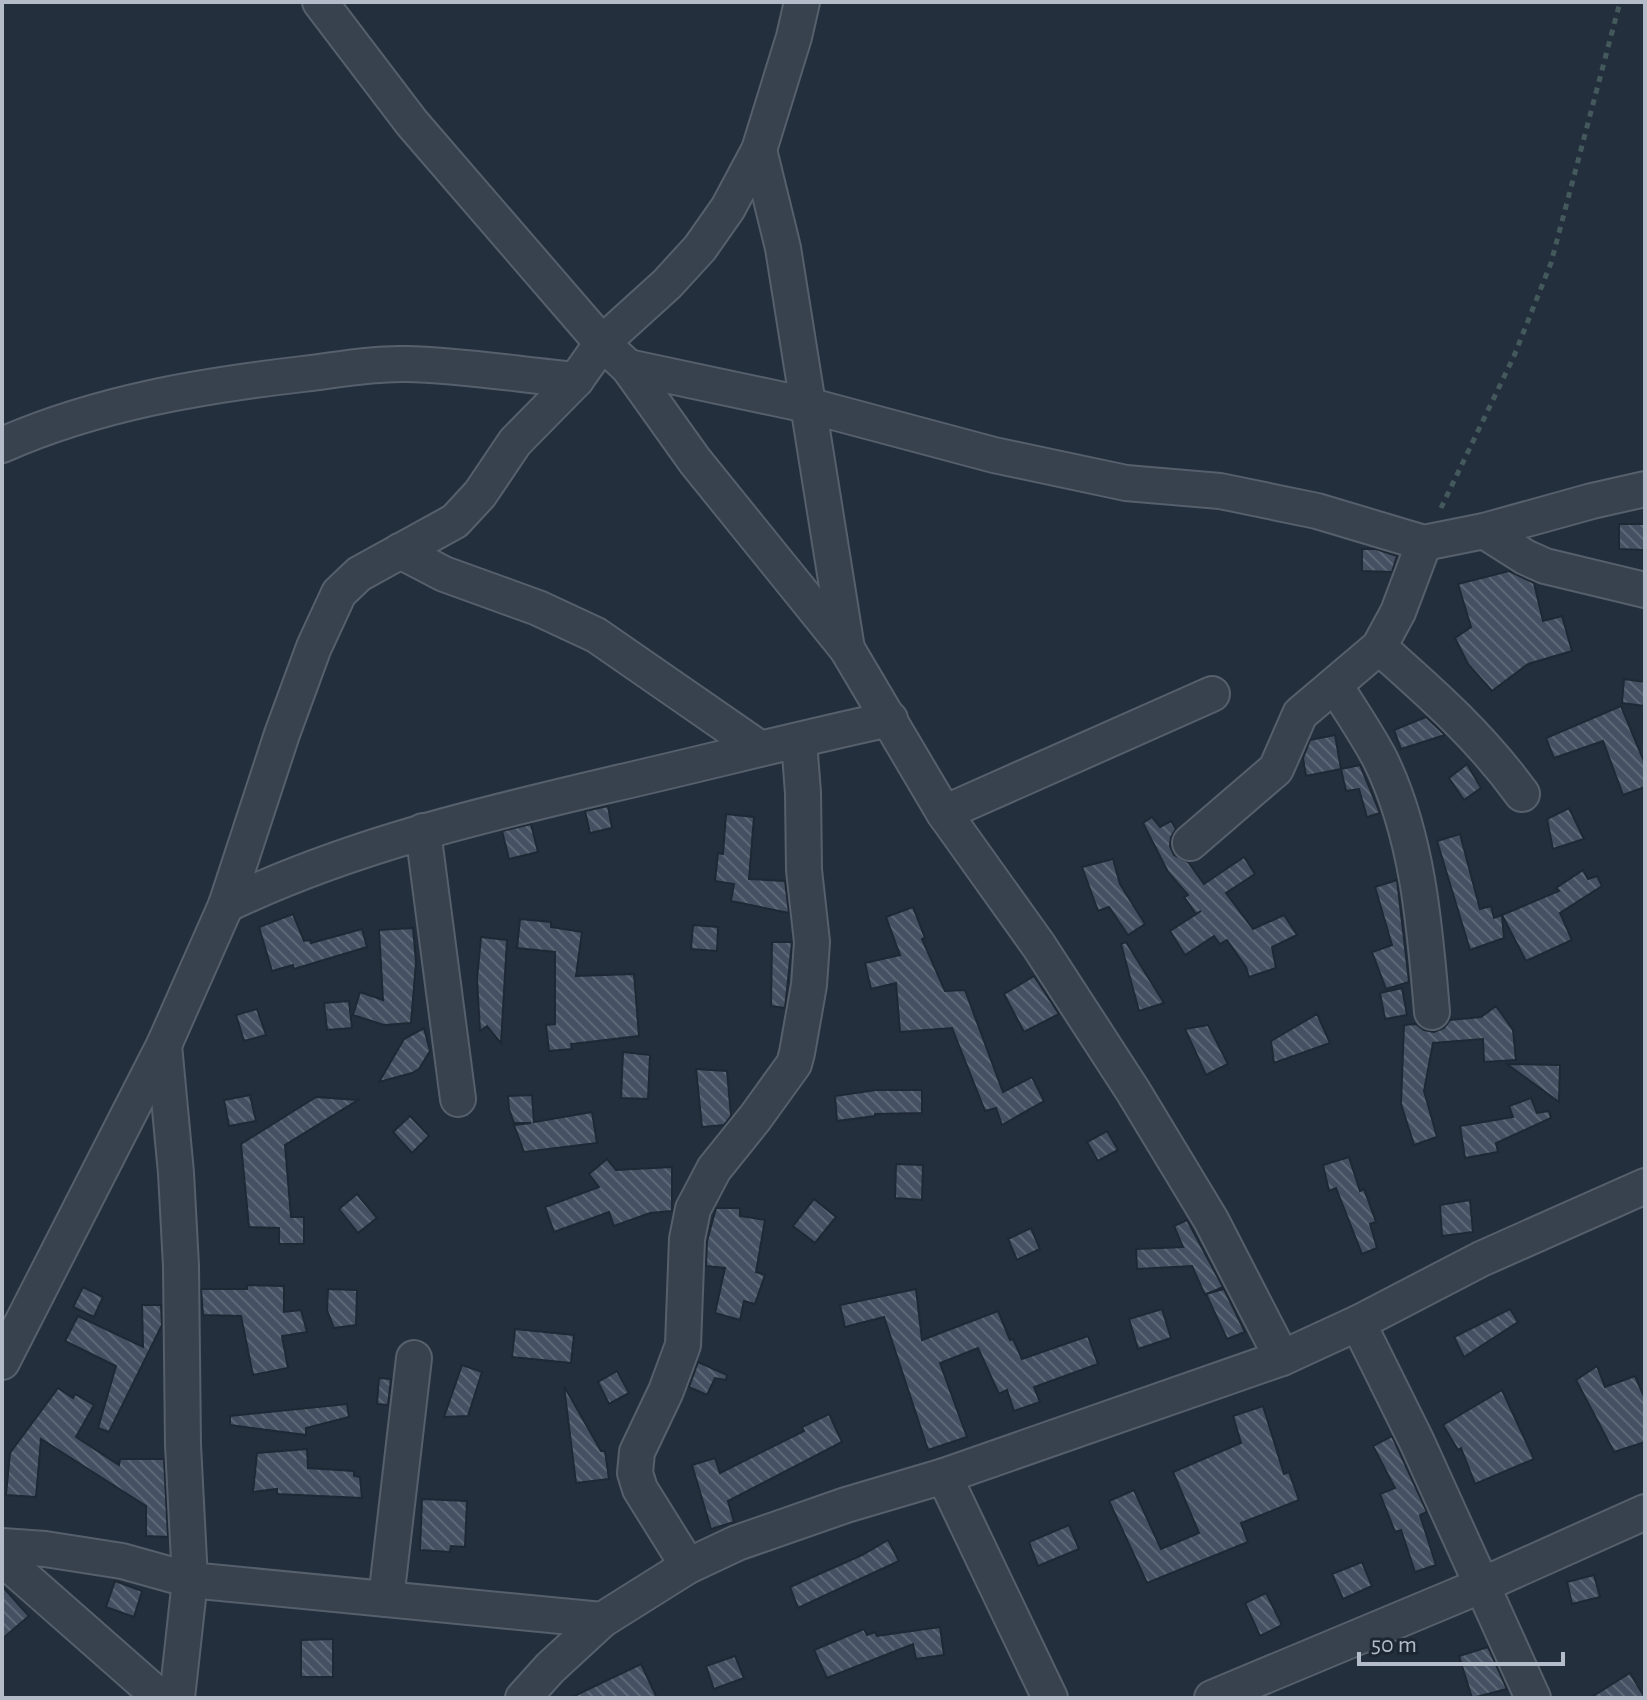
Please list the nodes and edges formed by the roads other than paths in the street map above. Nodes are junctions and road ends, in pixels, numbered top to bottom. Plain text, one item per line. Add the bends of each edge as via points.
1 (320, 2) edge
2 (802, 2) edge
3 (759, 150) junction
4 (602, 343) junction
5 (628, 367) junction
6 (576, 380) junction
7 (807, 405) junction
8 (2, 445) edge
9 (1645, 489) edge
10 (1484, 531) junction
11 (1424, 543) junction
12 (400, 551) junction
13 (1645, 590) edge
14 (1379, 647) junction
15 (847, 649) junction
16 (1335, 685) junction
17 (1212, 694) dead end
18 (890, 719) junction
19 (799, 741) junction
20 (759, 748) junction
21 (1522, 794) dead end
22 (944, 813) junction
23 (423, 831) junction
24 (1190, 843) dead end
25 (226, 905) junction
26 (1432, 1012) dead end
27 (164, 1045) junction
28 (458, 1099) dead end
29 (1645, 1186) edge
30 (1358, 1323) junction
31 (414, 1358) dead end
32 (1282, 1358) junction
33 (2, 1362) edge
34 (944, 1476) junction
35 (1645, 1512) edge
36 (2, 1546) edge
37 (2, 1558) edge
38 (688, 1566) junction
39 (190, 1580) junction
40 (1480, 1586) junction
41 (386, 1599) junction
42 (602, 1620) junction
43 (161, 1698) edge
44 (177, 1698) edge
45 (523, 1698) edge
46 (1050, 1698) edge
47 (1212, 1698) edge
48 (1533, 1698) edge

1 - 4 street via 412,123
2 - 3 street
3 - 4 street via 700,248
3 - 7 street via 783,248
4 - 5 street
4 - 6 street
5 - 7 street
5 - 15 street via 695,461
6 - 8 street via 406,364 353,368 201,387 117,404
6 - 12 street via 515,442 455,521
7 - 11 street via 994,455 1112,480 1220,491 1317,511
7 - 15 street
9 - 10 street
10 - 11 street
10 - 13 street via 1545,566
11 - 14 street
12 - 20 street via 596,635
12 - 25 street via 359,574 339,593 287,720
14 - 16 street
14 - 21 street via 1494,755
15 - 18 street
16 - 24 street via 1300,714 1276,769
16 - 26 street via 1380,760 1404,820 1427,944
17 - 22 street
18 - 19 street
18 - 22 street
19 - 20 street
19 - 38 street via 812,942 797,1053 714,1169 693,1209 683,1345 637,1452 640,1489
20 - 23 street
22 - 32 street via 1133,1091 1211,1220
23 - 25 street via 271,883
23 - 28 street
25 - 27 street
27 - 33 street
27 - 39 street via 181,1266
29 - 30 street via 1481,1259
30 - 32 street
30 - 40 street
31 - 41 street
32 - 34 street
34 - 38 street via 737,1543
34 - 46 street
35 - 40 street
36 - 39 street via 122,1561
37 - 43 street
38 - 42 street
39 - 41 street
39 - 44 street
40 - 47 street
40 - 48 street
41 - 42 street
42 - 45 street

